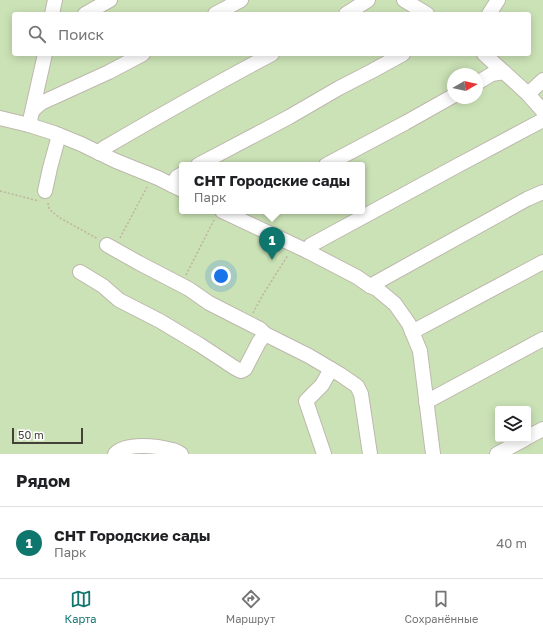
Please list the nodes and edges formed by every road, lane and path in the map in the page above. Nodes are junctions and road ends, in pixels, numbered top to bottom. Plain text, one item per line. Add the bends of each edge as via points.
1 (55, 0) edge
2 (110, 0) edge
3 (240, 0) edge
4 (368, 0) edge
5 (404, 0) edge
6 (498, 0) edge
7 (424, 8) edge
8 (52, 12) edge
9 (89, 12) edge
10 (219, 12) edge
11 (349, 12) edge
12 (490, 12) edge
13 (45, 56) edge
14 (139, 56) edge
15 (268, 56) edge
16 (399, 56) edge
17 (486, 56) edge
18 (504, 72) junction
19 (483, 79) edge
20 (543, 80) edge
21 (528, 94) junction
22 (447, 100) edge
23 (33, 110) junction
24 (543, 111) edge
25 (0, 118) edge
26 (543, 120) edge
27 (29, 125) junction
28 (59, 135) junction
29 (99, 153) junction
30 (204, 162) edge
31 (332, 162) edge
32 (153, 176) junction
33 (179, 176) edge
34 (177, 188) edge
35 (0, 191) edge
36 (543, 192) edge
37 (43, 196) junction
38 (229, 214) edge
39 (111, 246) junction
40 (301, 248) junction
41 (543, 262) edge
42 (80, 272) dead end
43 (181, 284) junction
44 (370, 286) junction
45 (247, 323) junction
46 (412, 332) junction
47 (265, 334) junction
48 (543, 339) edge
49 (331, 369) junction
50 (426, 402) junction
51 (543, 429) edge
52 (531, 435) edge
53 (519, 442) edge
54 (115, 454) edge
55 (181, 454) edge
56 (324, 454) edge
57 (370, 454) edge
58 (433, 454) edge
59 (497, 454) edge

1 - 8 street
2 - 9 street
3 - 10 street
4 - 11 street
5 - 7 street
6 - 12 street
13 - 23 street
14 - 23 street via 41,103
15 - 29 street via 165,112
16 - 30 street
17 - 18 street
18 - 19 street via 492,74
18 - 21 street
20 - 21 street
21 - 24 street
22 - 31 street
23 - 27 street
25 - 27 street
26 - 40 street via 317,242
27 - 28 street
28 - 29 street
28 - 37 street
29 - 32 street
32 - 34 street
32 - 39 path
33 - 34 street
35 - 37 path
36 - 44 street
37 - 39 path via 49,209 60,218
38 - 40 street
38 - 43 path
39 - 43 street
40 - 44 street
40 - 45 path via 264,293
41 - 46 street
42 - 47 street via 103,286 119,300 180,333 241,371
43 - 45 street via 209,303
44 - 46 street via 395,304
45 - 47 street
46 - 50 street via 420,351
47 - 49 street
48 - 50 street
49 - 56 street via 322,385 306,401
49 - 57 street via 357,386 361,394
50 - 58 street
51 - 52 street
53 - 59 street
54 - 55 street via 129,447 153,447 174,450

